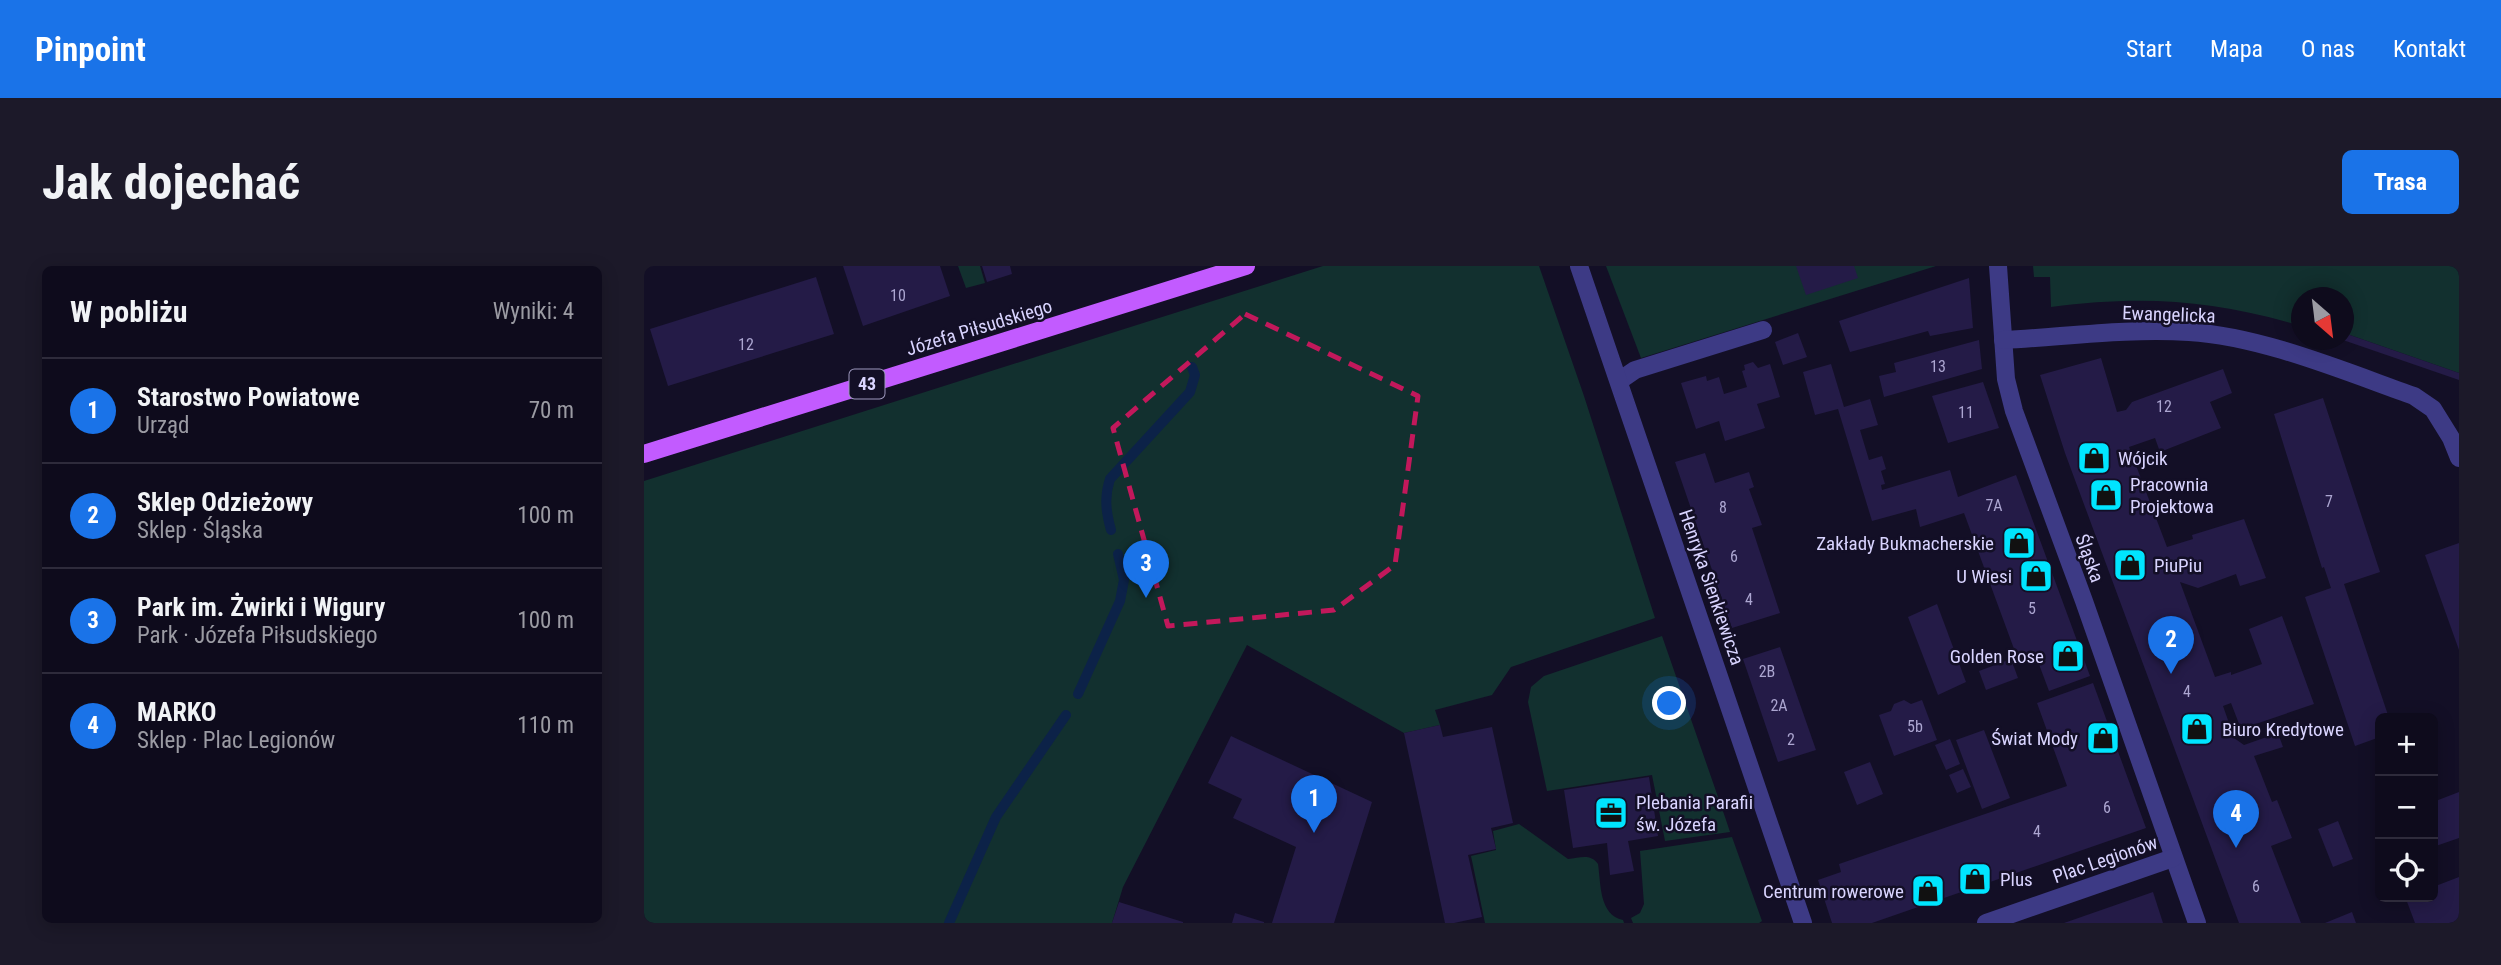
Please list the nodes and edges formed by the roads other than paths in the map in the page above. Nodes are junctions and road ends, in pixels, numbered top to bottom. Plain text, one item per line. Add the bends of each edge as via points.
1 (1246, 266) edge
2 (1579, 266) edge
3 (1998, 266) edge
4 (1763, 330) dead end
5 (2003, 340) junction
6 (1619, 381) junction
7 (644, 454) edge
8 (2459, 458) edge
9 (2173, 858) junction
10 (1803, 923) edge
11 (1986, 923) edge
12 (2197, 923) edge

1 - 7 main road, Józefa Piłsudskiego / 43
2 - 6 street, Henryka Sienkiewicza
3 - 5 street, Śląska
4 - 6 street via 1634,370
5 - 8 street, Ewangelicka via 2155,331 2218,335 2261,345 2414,396 2433,409
5 - 9 street, Śląska via 2014,411
6 - 10 street, Henryka Sienkiewicza
9 - 11 street, Plac Legionów
9 - 12 street, Plac Legionów

